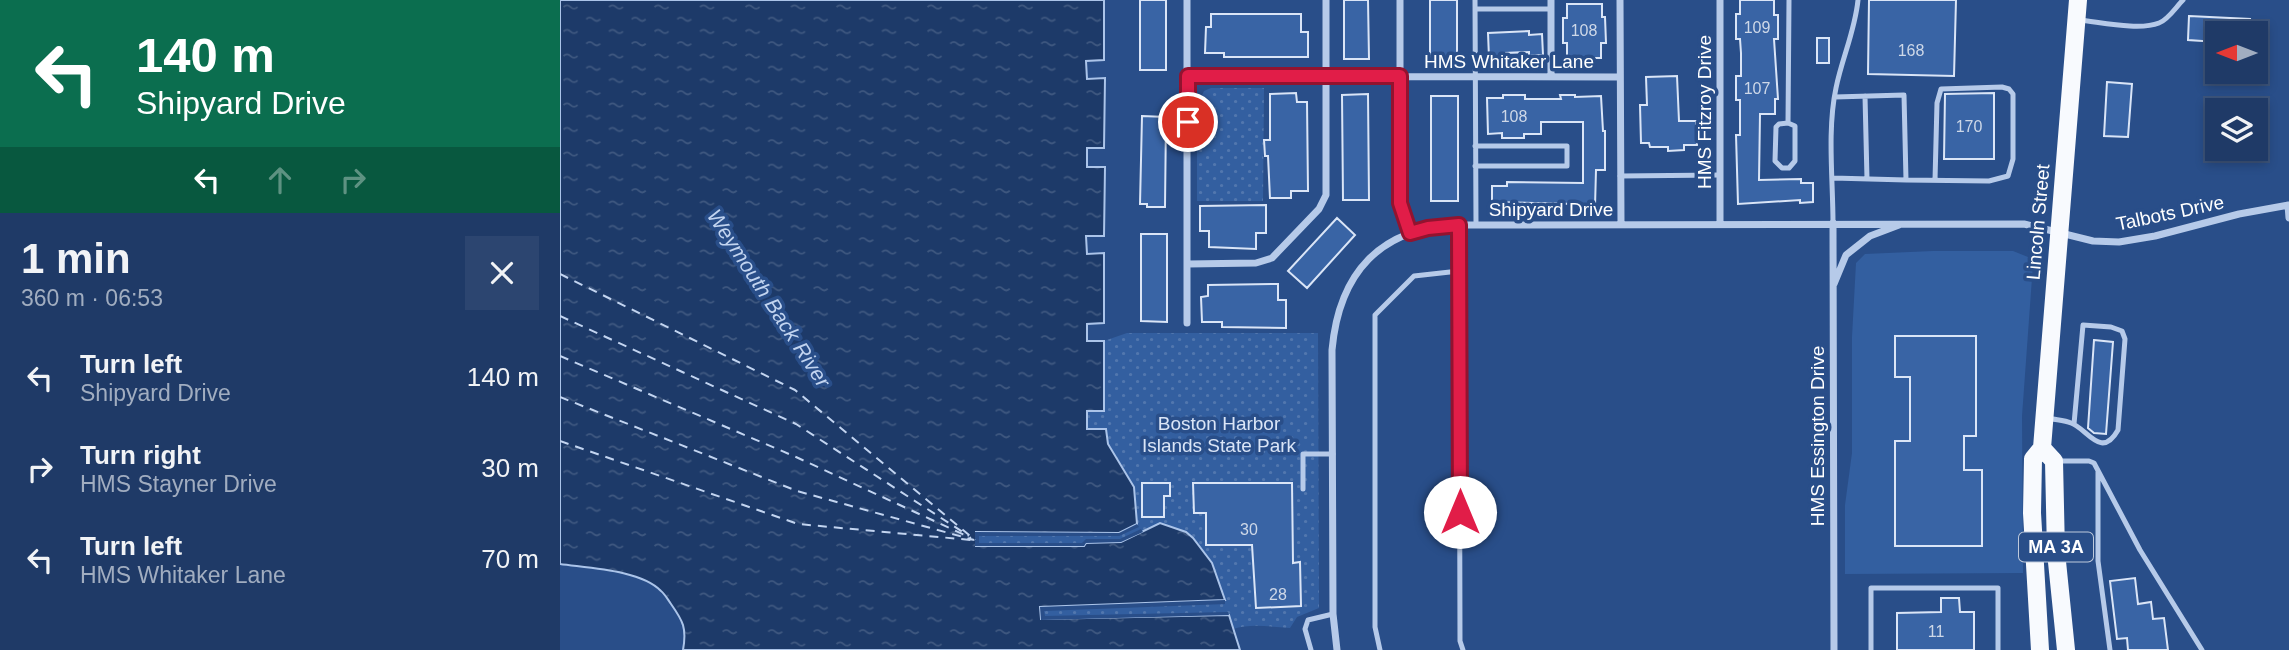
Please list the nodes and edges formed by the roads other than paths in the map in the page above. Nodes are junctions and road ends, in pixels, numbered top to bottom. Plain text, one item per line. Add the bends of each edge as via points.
1 (1187, 0) edge
2 (1326, 0) edge
3 (1400, 0) edge
4 (1475, 0) edge
5 (1551, 0) edge
6 (1620, 0) edge
7 (1720, 0) edge
8 (1789, 0) edge
9 (1858, 0) edge
10 (2078, 0) edge
11 (2183, 0) edge
12 (1475, 9) junction
13 (1551, 9) junction
14 (2076, 20) junction
15 (1188, 76) junction
16 (1326, 76) junction
17 (1400, 76) junction
18 (1476, 76) junction
19 (1551, 76) junction
20 (1620, 77) junction
21 (1865, 96) junction
22 (1835, 97) junction
23 (1788, 123) junction
24 (1475, 146) junction
25 (1475, 166) junction
26 (1720, 175) junction
27 (1620, 176) junction
28 (1833, 178) junction
29 (1867, 179) junction
30 (1906, 180) junction
31 (1935, 180) junction
32 (2288, 205) edge
33 (2289, 218) edge
34 (1833, 223) junction
35 (1903, 223) junction
36 (1620, 224) junction
37 (1720, 224) junction
38 (1459, 225) junction
39 (1476, 225) junction
40 (1410, 233) junction
41 (2059, 233) junction
42 (1188, 264) junction
43 (1459, 271) junction
44 (1833, 288) junction
45 (1187, 323) dead end
46 (2045, 417) junction
47 (2074, 424) junction
48 (1333, 454) junction
49 (2048, 454) junction
50 (2098, 469) junction
51 (1303, 489) dead end
52 (1334, 614) junction
53 (1311, 650) edge
54 (1337, 650) edge
55 (1380, 650) edge
56 (1462, 650) edge
57 (1834, 650) edge
58 (1871, 650) edge
59 (1998, 650) edge
60 (2040, 650) edge
61 (2066, 650) edge
62 (2110, 650) edge
63 (2202, 650) edge

1 - 15 street
2 - 16 street
3 - 17 street
4 - 12 lane
5 - 13 street
6 - 20 street
7 - 26 street, HMS Fitzroy Drive
8 - 23 lane
9 - 22 lane
10 - 14 main road, Lincoln Street / MA 3A
11 - 14 lane via 2157,24
12 - 13 lane
12 - 18 lane
13 - 19 street
14 - 41 main road, Lincoln Street / MA 3A
15 - 16 street, HMS Whitaker Lane
15 - 42 street
16 - 17 street, HMS Whitaker Lane
16 - 42 street via 1326,195 1319,209 1265,262
17 - 18 street, HMS Whitaker Lane
17 - 40 street via 1400,203
18 - 19 street, HMS Whitaker Lane
18 - 24 lane
19 - 20 street, HMS Whitaker Lane
20 - 27 street
21 - 22 lane
21 - 29 lane
21 - 30 lane via 1904,95
22 - 28 lane
23 - 23 lane via 1776,127 1775,161 1782,168 1795,161 1795,126
24 - 25 lane
24 - 25 lane via 1567,146 1567,166
25 - 39 lane
26 - 27 lane
26 - 37 street, HMS Fitzroy Drive
27 - 36 street
28 - 29 lane
28 - 34 lane
29 - 30 lane
30 - 31 lane
31 - 31 lane via 1989,181 2008,176 2013,159 2009,89 1941,89
32 - 33 street
32 - 41 street, Talbots Drive via 2119,242
34 - 35 street, Shipyard Drive
34 - 37 street, Shipyard Drive
34 - 44 street, HMS Essington Drive
35 - 41 street, Shipyard Drive via 2024,224
35 - 44 street via 1870,236 1846,255
36 - 37 street, Shipyard Drive
36 - 39 street, Shipyard Drive
38 - 39 street, Shipyard Drive
38 - 40 street, Shipyard Drive
38 - 43 lane
40 - 48 street, Shipyard Drive via 1371,257 1339,304 1332,350
41 - 46 main road, Lincoln Street / MA 3A
42 - 45 street
43 - 55 lane via 1414,276 1375,318 1375,626
43 - 56 lane
44 - 57 street, HMS Essington Drive
46 - 47 lane
46 - 49 main road, Lincoln Street / MA 3A
47 - 47 lane via 2095,442 2113,439 2118,430 2122,331 2082,326
48 - 51 lane via 1303,454
48 - 52 street, Shipyard Drive
49 - 50 lane via 2089,461
49 - 60 main road, Lincoln Street / MA 3A via 2033,459
49 - 61 main road, Lincoln Street / MA 3A
50 - 62 lane via 2098,561
50 - 63 lane via 2140,550
52 - 53 lane via 1306,622
52 - 54 street, Shipyard Drive
58 - 59 lane via 1871,587 1998,588

